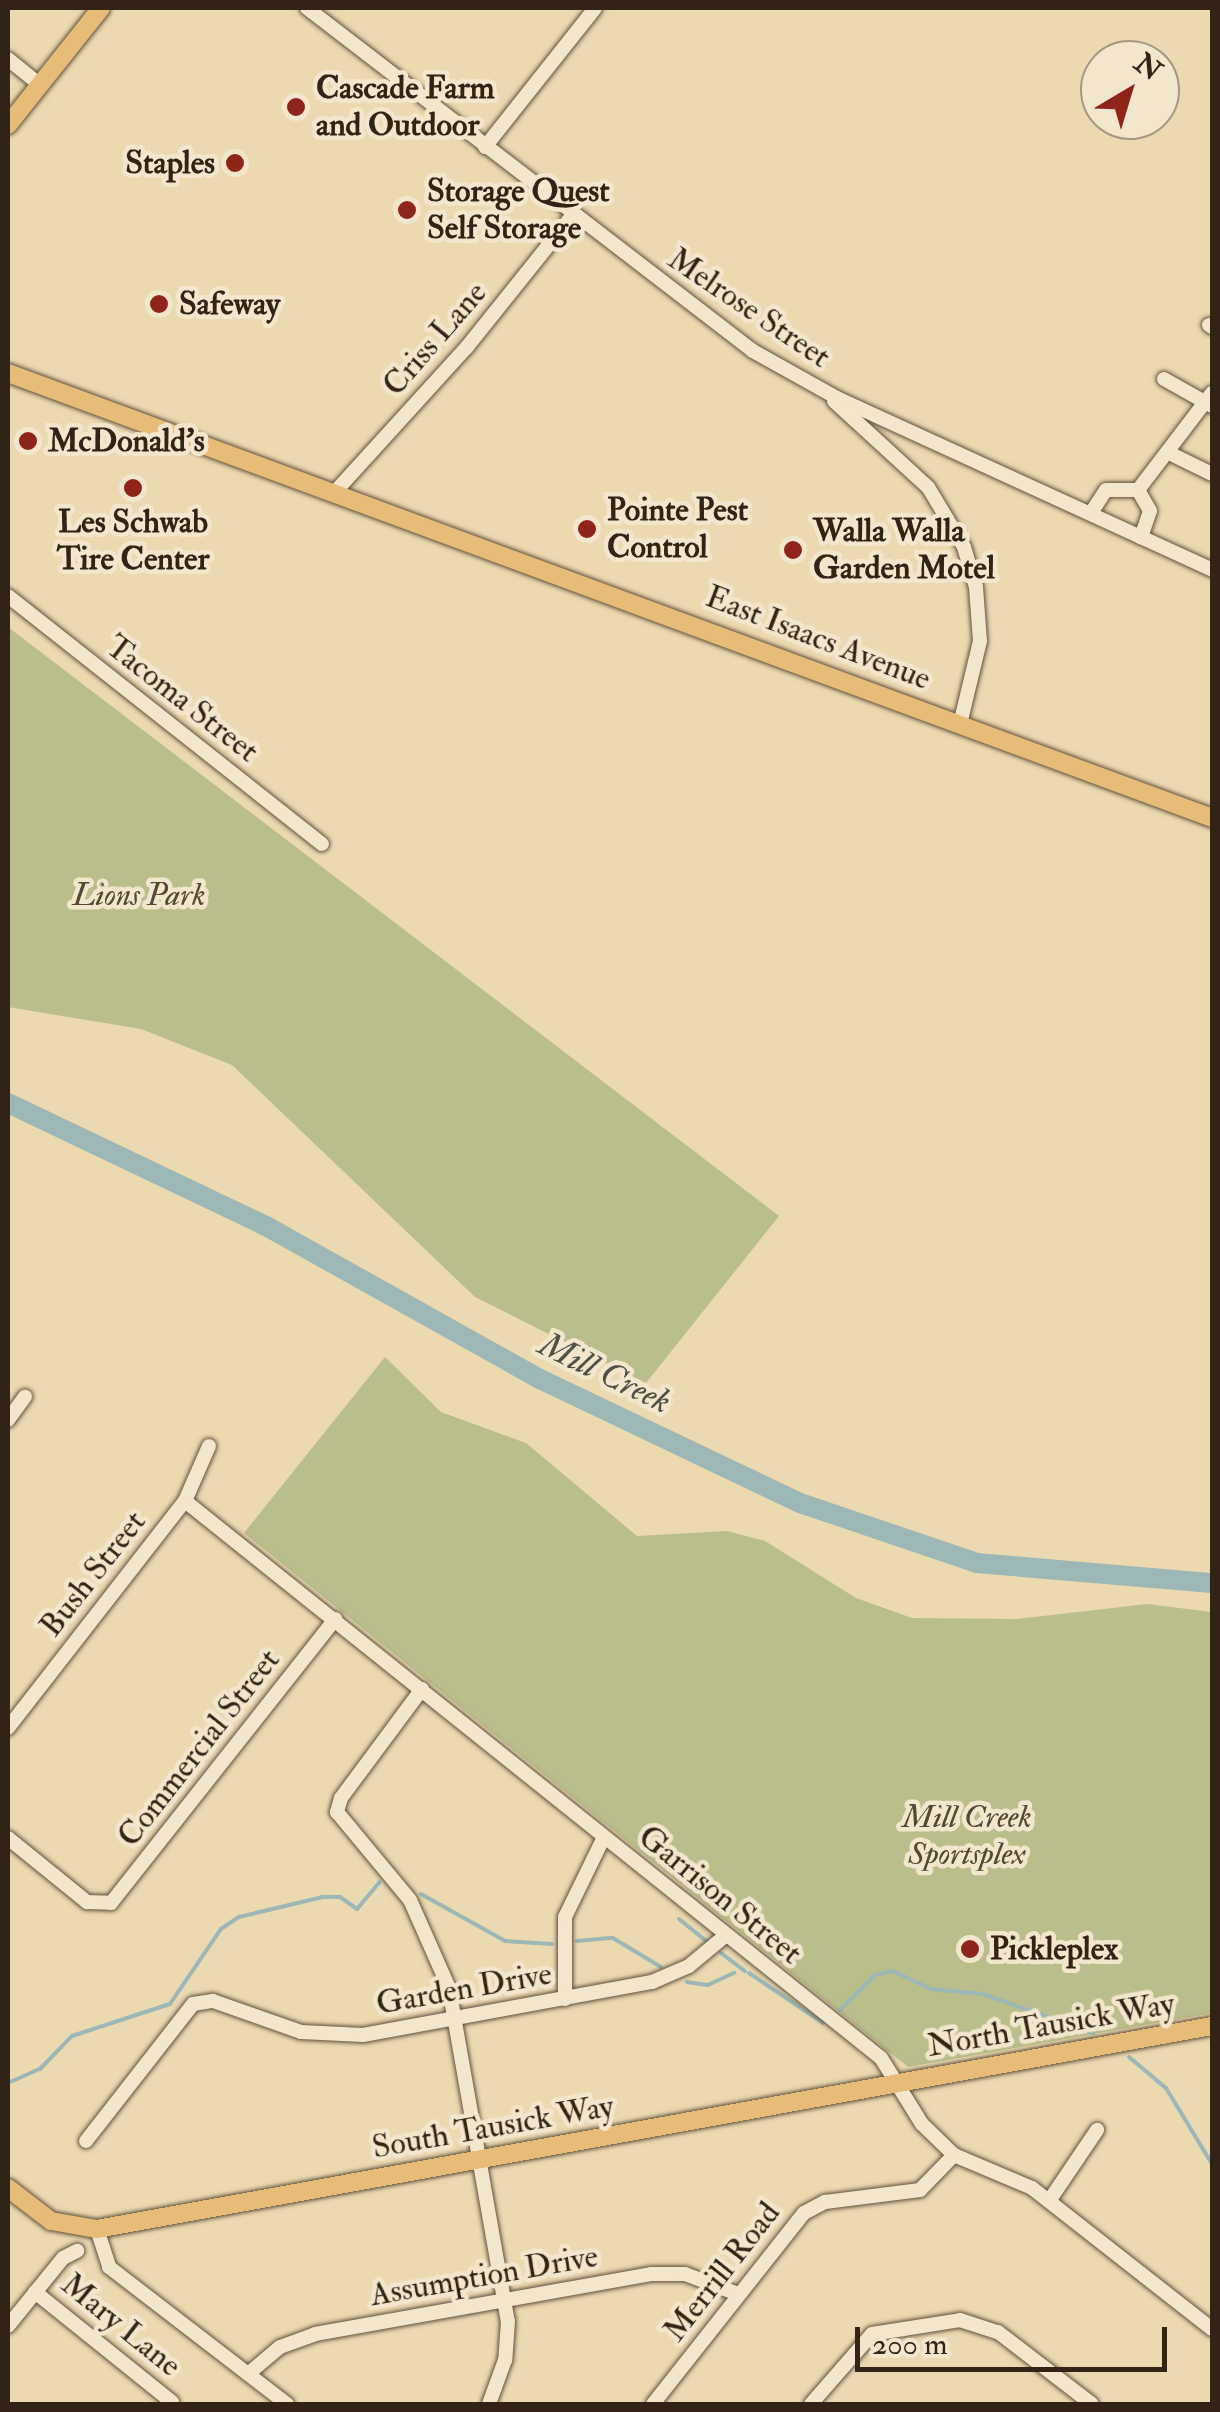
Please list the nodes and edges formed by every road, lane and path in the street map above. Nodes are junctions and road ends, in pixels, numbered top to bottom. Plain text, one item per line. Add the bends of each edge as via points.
1 (101, 8) edge
2 (307, 8) edge
3 (595, 8) edge
4 (8, 59) edge
5 (39, 84) junction
6 (8, 125) edge
7 (485, 147) junction
8 (572, 216) junction
9 (8, 373) edge
10 (1164, 379) dead end
11 (820, 390) junction
12 (1210, 401) edge
13 (1168, 452) junction
14 (1212, 474) edge
15 (1138, 490) junction
16 (334, 493) junction
17 (1090, 514) junction
18 (1141, 537) junction
19 (1212, 570) edge
20 (8, 596) edge
21 (960, 724) junction
22 (1212, 818) edge
23 (322, 844) dead end
24 (26, 1396) dead end
25 (8, 1420) edge
26 (209, 1446) dead end
27 (185, 1501) junction
28 (335, 1619) junction
29 (422, 1689) junction
30 (8, 1728) edge
31 (8, 1838) edge
32 (604, 1838) junction
33 (726, 1936) junction
34 (565, 1998) junction
35 (456, 2018) junction
36 (1212, 2026) edge
37 (900, 2083) junction
38 (1097, 2130) dead end
39 (86, 2140) dead end
40 (954, 2156) junction
41 (482, 2159) junction
42 (8, 2188) edge
43 (1050, 2201) junction
44 (97, 2229) junction
45 (77, 2252) dead end
46 (35, 2292) junction
47 (738, 2294) junction
48 (505, 2302) junction
49 (8, 2326) edge
50 (1212, 2329) edge
51 (248, 2374) junction
52 (172, 2402) dead end
53 (286, 2404) edge
54 (489, 2404) edge
55 (653, 2404) edge
56 (811, 2404) edge
57 (1092, 2404) edge

1 - 5 main road
2 - 7 street, Melrose Street
3 - 7 street
4 - 5 street
5 - 6 main road
7 - 8 street, Melrose Street
8 - 11 street, Melrose Street via 721,330
8 - 16 street, Criss Lane via 467,346
9 - 16 main road, East Isaacs Avenue
10 - 12 street
11 - 17 street, Melrose Street
11 - 21 street via 928,487 964,547 976,587 980,641
12 - 13 street
13 - 14 street
13 - 15 street
15 - 17 street via 1106,490
15 - 18 street via 1150,511
16 - 21 main road, East Isaacs Avenue
17 - 18 street, Melrose Street
18 - 19 street, Melrose Street
20 - 23 street, Tacoma Street
21 - 22 main road, East Isaacs Avenue
24 - 25 street
26 - 27 street, Bush Street
27 - 28 street, Garrison Street
27 - 30 street, Bush Street
28 - 29 street, Garrison Street
28 - 31 street, Commercial Street via 119,1896 103,1906 87,1902
29 - 32 street, Garrison Street
29 - 35 street via 340,1798 338,1812 422,1920
32 - 33 street, Garrison Street
32 - 34 street via 565,1917
33 - 34 street, Garden Drive via 676,1974
33 - 37 street, Garrison Street via 881,2058
34 - 35 street, Garden Drive
35 - 39 street, Garden Drive via 363,2035 324,2034 202,2001 174,2020
35 - 41 street
36 - 37 main road, North Tausick Way
37 - 40 street, Garrison Street via 922,2124
37 - 41 main road, South Tausick Way
38 - 43 street
40 - 43 street, Garrison Street via 1017,2179
40 - 47 street, Merrill Road via 920,2190 814,2206
41 - 44 main road, South Tausick Way
41 - 48 street
42 - 44 main road via 64,2226
43 - 50 street, Garrison Street
44 - 51 street via 109,2267
45 - 46 street via 63,2258
46 - 49 street
46 - 52 street, Mary Lane
47 - 48 street, Assumption Drive via 668,2273
47 - 55 street, Merrill Road
48 - 51 street, Assumption Drive via 296,2340
48 - 54 street via 505,2360
51 - 53 street
56 - 57 street via 872,2334 960,2320 998,2332

